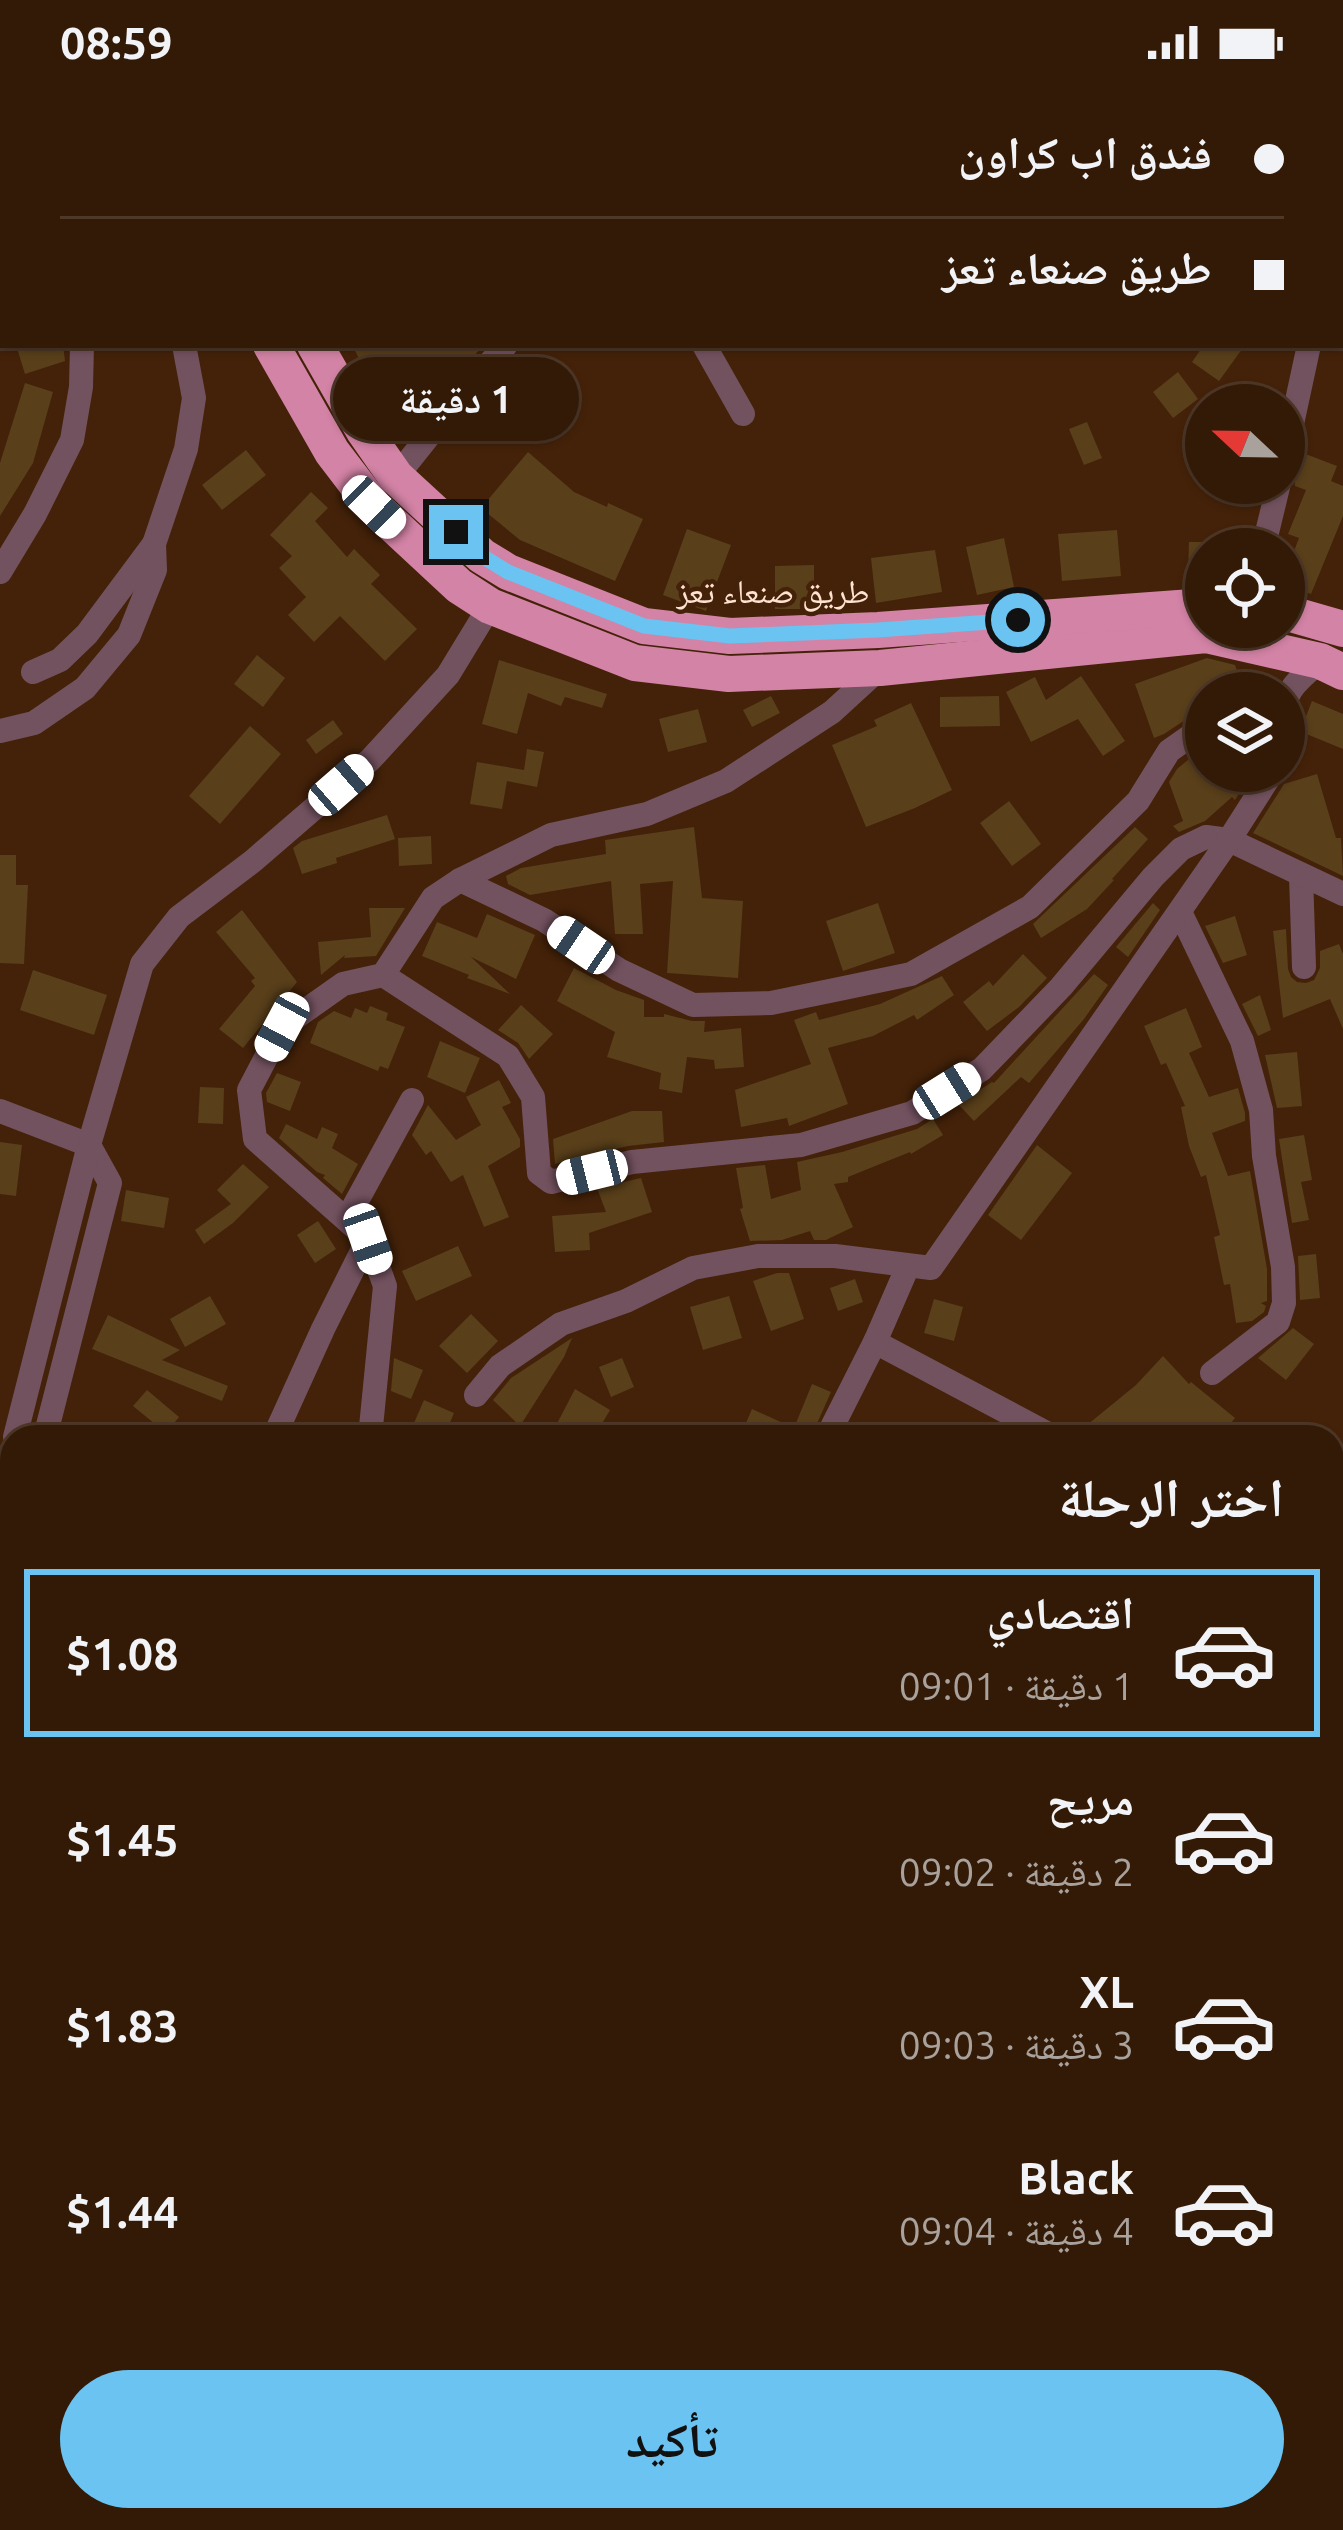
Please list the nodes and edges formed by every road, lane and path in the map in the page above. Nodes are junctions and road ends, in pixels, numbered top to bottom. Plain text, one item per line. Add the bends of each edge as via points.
1 (82, 348) edge
2 (185, 348) edge
3 (273, 348) edge
4 (317, 348) edge
5 (503, 348) edge
6 (706, 348) edge
7 (1308, 348) edge
8 (1301, 384) edge
9 (743, 415) dead end
10 (396, 477) junction
11 (154, 544) junction
12 (0, 572) edge
13 (490, 606) junction
14 (1185, 608) edge
15 (1305, 618) edge
16 (1343, 629) edge
17 (838, 630) junction
18 (1331, 667) edge
19 (880, 668) junction
20 (838, 669) junction
21 (33, 673) dead end
22 (0, 731) edge
23 (1185, 740) edge
24 (1260, 792) edge
25 (1229, 840) junction
26 (1301, 875) junction
27 (460, 880) junction
28 (1343, 894) edge
29 (1180, 912) junction
30 (1304, 967) dead end
31 (383, 975) junction
32 (412, 1100) dead end
33 (0, 1112) edge
34 (89, 1145) junction
35 (347, 1219) junction
36 (368, 1239) junction
37 (908, 1266) junction
38 (875, 1342) junction
39 (1212, 1373) dead end
40 (476, 1395) dead end
41 (18, 1425) edge
42 (48, 1425) edge
43 (279, 1425) edge
44 (371, 1425) edge
45 (833, 1425) edge
46 (1031, 1425) edge

1 - 12 street via 72,440
2 - 11 street via 194,398
3 - 13 highway via 374,507
4 - 10 highway, طريق صنعاء تعز
5 - 10 street
6 - 9 street
7 - 8 street
10 - 17 highway, طريق صنعاء تعز via 508,572 644,626 730,636
11 - 21 street via 86,634
11 - 22 street via 154,570 129,634 85,688 34,723
13 - 20 highway via 635,664 729,674
13 - 34 street via 448,675 370,760 178,917 154,946
14 - 17 highway, طريق صنعاء تعز
15 - 16 highway
17 - 20 highway
18 - 19 highway via 1207,634
19 - 20 highway
19 - 27 street via 832,712 726,781 646,814 551,835
23 - 27 street via 1138,801 1030,907 911,974 771,1003 693,1005
24 - 25 street
25 - 26 street
25 - 29 street
25 - 31 street via 1206,837 1181,850 982,1069 912,1112 801,1145 632,1162 551,1182 539,1173 533,1097 508,1057
26 - 28 street
26 - 30 street
27 - 31 street via 433,898
29 - 37 street via 931,1268
29 - 39 street via 1242,1041 1261,1110 1283,1268 1278,1322
31 - 35 street via 343,984 282,1027 249,1090 255,1139
32 - 35 street
33 - 34 street
34 - 41 street
34 - 42 street via 110,1184
35 - 36 street
36 - 43 street
36 - 44 street via 385,1286
37 - 38 street
37 - 40 street via 758,1256 693,1268 561,1324 500,1366
38 - 45 street
38 - 46 street

